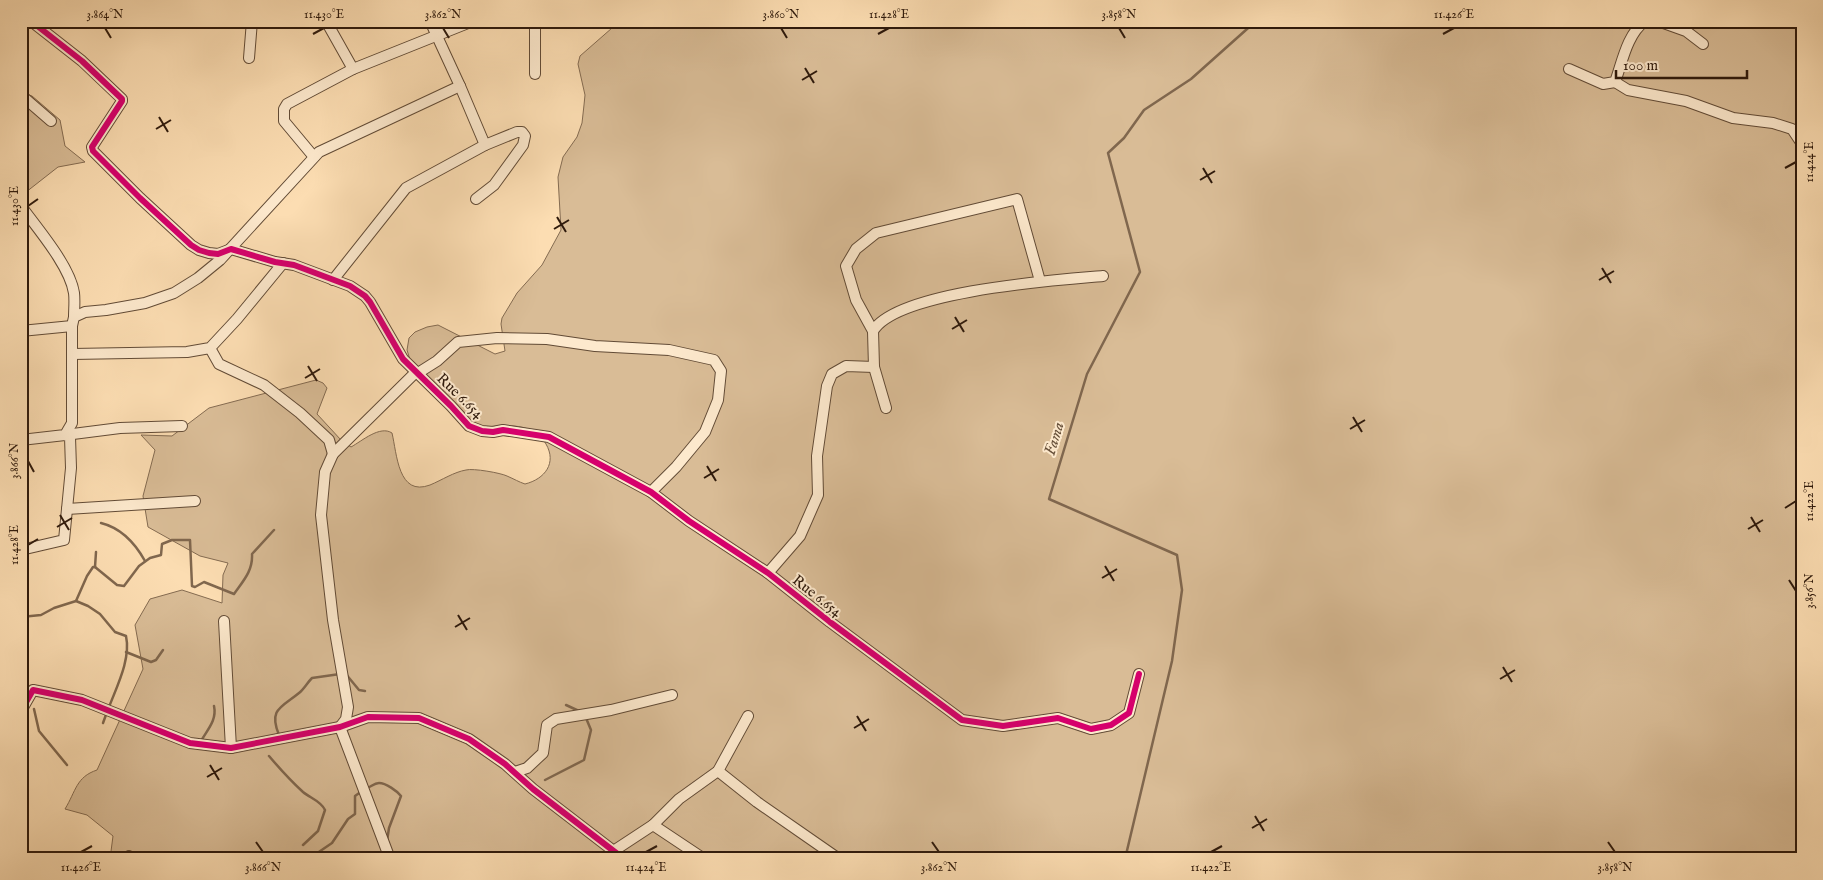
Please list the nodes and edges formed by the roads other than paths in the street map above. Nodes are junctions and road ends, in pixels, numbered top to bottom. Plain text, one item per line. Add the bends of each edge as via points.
1 (31, 21) edge
2 (252, 21) edge
3 (326, 21) edge
4 (430, 21) edge
5 (473, 21) edge
6 (535, 21) edge
7 (1645, 21) edge
8 (1658, 21) edge
9 (436, 35) junction
10 (1703, 44) dead end
11 (249, 58) dead end
12 (353, 69) junction
13 (1569, 69) dead end
14 (535, 74) dead end
15 (1615, 82) junction
16 (460, 86) junction
17 (21, 95) edge
18 (51, 121) dead end
19 (1802, 144) edge
20 (485, 145) junction
21 (314, 157) junction
22 (476, 199) dead end
23 (21, 206) edge
24 (231, 249) junction
25 (283, 263) junction
26 (1103, 276) dead end
27 (333, 280) junction
28 (1040, 282) junction
29 (73, 321) junction
30 (21, 331) edge
31 (873, 331) junction
32 (210, 348) junction
33 (72, 354) junction
34 (874, 367) junction
35 (417, 372) junction
36 (886, 408) dead end
37 (182, 426) dead end
38 (64, 435) junction
39 (21, 440) edge
40 (333, 454) junction
41 (651, 492) junction
42 (195, 501) dead end
43 (67, 509) junction
44 (21, 550) edge
45 (768, 573) junction
46 (224, 621) dead end
47 (1139, 674) dead end
48 (672, 695) dead end
49 (21, 712) edge
50 (748, 716) dead end
51 (340, 727) junction
52 (230, 748) junction
53 (718, 771) junction
54 (515, 772) junction
55 (653, 825) junction
56 (615, 850) junction
57 (390, 859) edge
58 (624, 859) edge
59 (704, 859) edge
60 (839, 859) edge

1 - 24 street, Rue 6.654 via 122,98 92,147 94,151 192,245 209,254
2 - 11 street
3 - 12 street
4 - 9 street
5 - 9 street
6 - 14 street
7 - 15 street via 1630,41
8 - 10 street via 1686,31
9 - 12 street
9 - 16 street
12 - 21 street via 293,100 284,109 284,121
13 - 15 street via 1603,84
15 - 19 street via 1628,90 1686,101 1732,118 1792,129
16 - 20 street
16 - 21 street
17 - 18 street
20 - 22 street via 517,132 525,136 523,145 494,184
20 - 27 street via 406,188
21 - 24 street
23 - 29 street via 67,274 74,291
24 - 25 street, Rue 6.654
24 - 29 street via 198,278 174,293 145,303 85,312
25 - 27 street, Rue 6.654
25 - 32 street
26 - 28 street
27 - 35 street, Rue 6.654 via 365,296 397,350
28 - 31 street via 933,300 904,309 878,324
28 - 31 street via 1017,200 876,233 856,249 846,266 856,300
29 - 30 street
29 - 33 street
31 - 34 street
32 - 33 street via 187,352
32 - 40 street via 219,364 264,385 300,412 329,440
33 - 38 street via 72,423
34 - 36 street
34 - 45 street via 846,366 832,374 827,386 817,456 818,496 800,536
35 - 40 street
35 - 41 street, Rue 6.654 via 472,428 549,436
35 - 41 street via 437,361 458,342 497,338 669,350 714,360 721,371 718,400 705,432
37 - 38 street via 120,428
38 - 39 street
38 - 43 street via 70,437
40 - 51 street via 325,472 321,515 333,620 348,707 346,719
41 - 45 street, Rue 6.654
42 - 43 street
43 - 44 street via 64,540
45 - 47 street, Rue 6.654 via 962,720 1003,726 1058,718 1091,728 1112,725 1129,714
46 - 52 street
48 - 54 street via 556,719 547,725 543,753 526,768
49 - 52 street via 33,690 82,700 190,743
50 - 53 street
51 - 52 street
51 - 54 street via 368,717 419,718 469,738
51 - 57 street
53 - 55 street via 679,799
53 - 60 street
54 - 56 street
55 - 56 street
55 - 59 street
56 - 58 street

